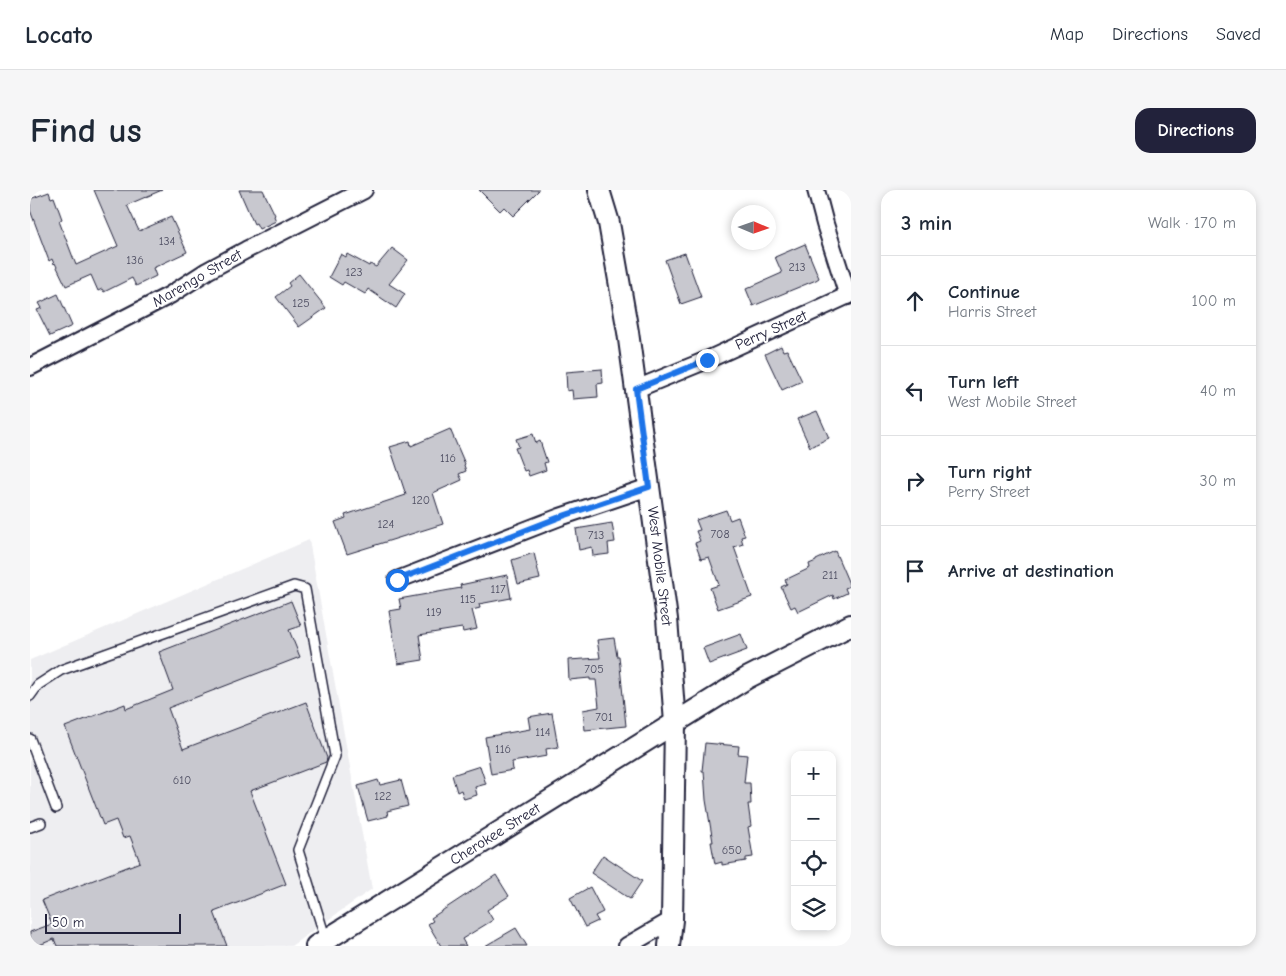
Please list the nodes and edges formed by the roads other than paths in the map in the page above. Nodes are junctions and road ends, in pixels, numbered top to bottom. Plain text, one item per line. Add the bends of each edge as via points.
1 (364, 190) edge
2 (599, 190) edge
3 (816, 190) edge
4 (850, 295) edge
5 (30, 367) edge
6 (636, 389) junction
7 (649, 487) junction
8 (397, 580) dead end
9 (851, 624) edge
10 (30, 696) edge
11 (675, 723) junction
12 (30, 738) edge
13 (56, 808) dead end
14 (42, 823) dead end
15 (30, 827) edge
16 (672, 920) junction
17 (321, 943) edge
18 (627, 946) edge
19 (669, 946) edge

1 - 5 street, Marengo Street
2 - 6 street, West Mobile Street via 609,223
3 - 4 street
4 - 6 street, Perry Street
6 - 7 street, West Mobile Street
7 - 8 street via 560,517
7 - 11 street, West Mobile Street via 667,619
9 - 11 street, Cherokee Street via 746,678
10 - 17 lane via 38,685 61,670 294,586 305,589 335,756 298,850
11 - 16 street, West Mobile Street
11 - 17 street, Cherokee Street
12 - 13 lane
14 - 15 lane
16 - 18 street
16 - 19 street, West Mobile Street

